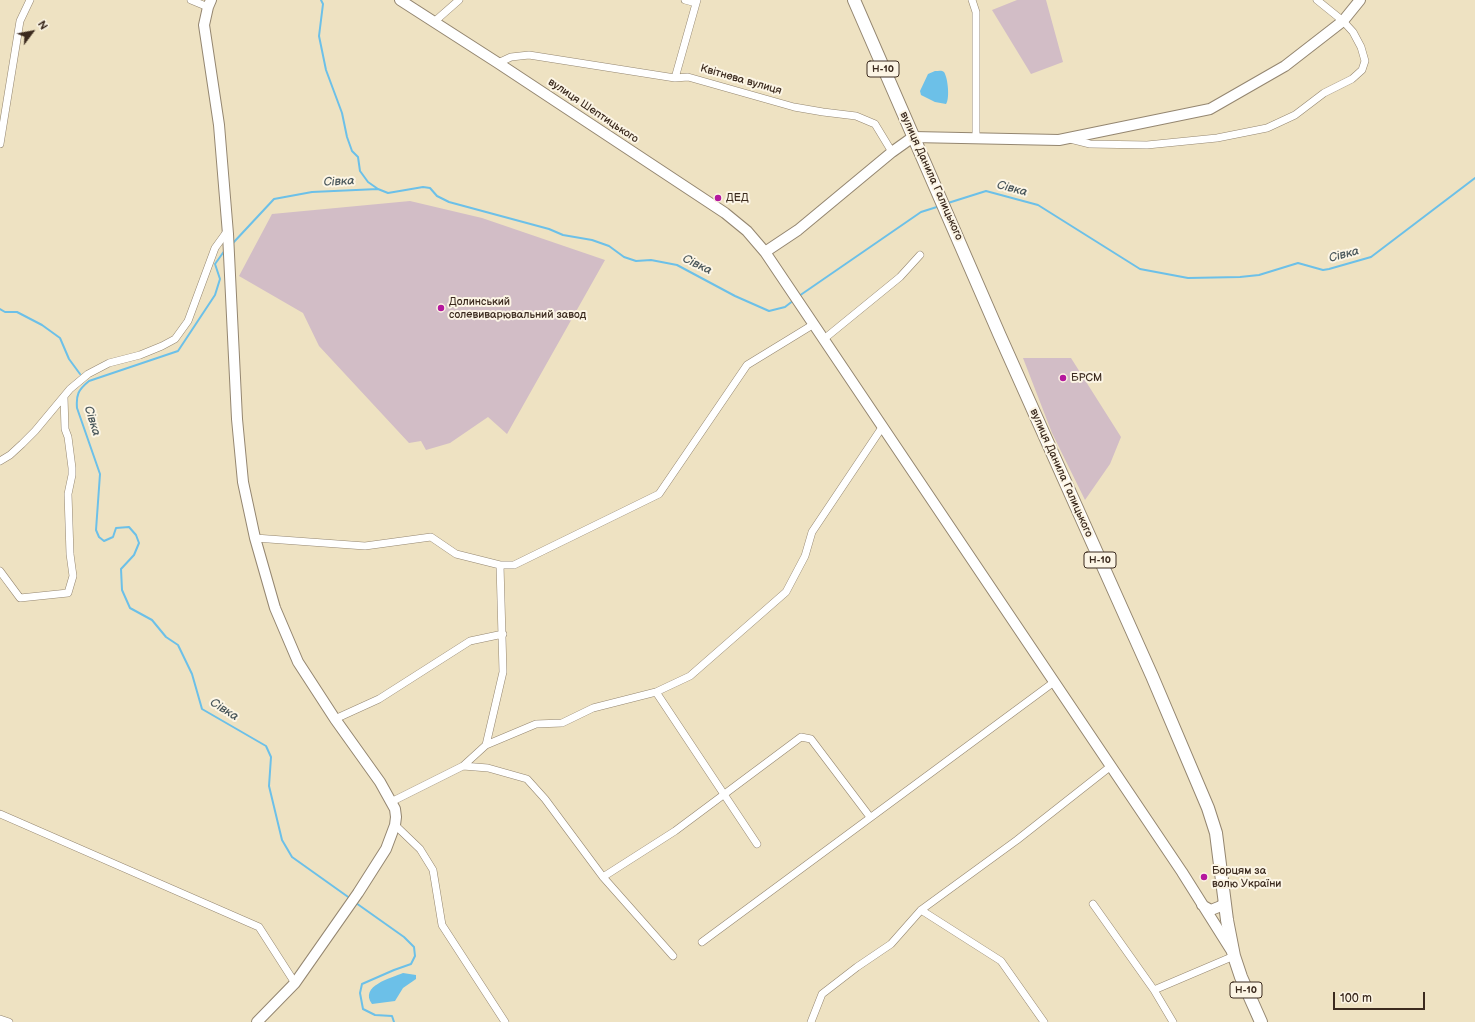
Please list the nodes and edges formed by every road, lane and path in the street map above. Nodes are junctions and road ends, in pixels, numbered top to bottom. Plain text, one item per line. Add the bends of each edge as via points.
1 (30, 0) edge
2 (191, 0) edge
3 (400, 0) edge
4 (459, 0) edge
5 (685, 0) edge
6 (854, 0) edge
7 (972, 0) edge
8 (1317, 0) edge
9 (1360, 0) edge
10 (697, 2) edge
11 (209, 3) edge
12 (1343, 21) junction
13 (434, 22) junction
14 (498, 62) junction
15 (675, 78) junction
16 (913, 137) junction
17 (1068, 138) junction
18 (976, 139) junction
19 (0, 144) edge
20 (892, 152) junction
21 (228, 232) junction
22 (765, 252) junction
23 (920, 255) dead end
24 (814, 324) junction
25 (824, 339) junction
26 (64, 397) junction
27 (883, 426) junction
28 (0, 461) edge
29 (255, 538) junction
30 (500, 565) junction
31 (0, 571) edge
32 (503, 634) junction
33 (1054, 682) junction
34 (656, 692) junction
35 (335, 719) junction
36 (486, 745) junction
37 (463, 766) junction
38 (1111, 766) junction
39 (724, 795) junction
40 (391, 802) junction
41 (0, 814) edge
42 (870, 817) junction
43 (395, 825) junction
44 (757, 844) dead end
45 (603, 877) junction
46 (1225, 901) junction
47 (1092, 904) dead end
48 (1202, 905) junction
49 (921, 910) junction
50 (702, 942) dead end
51 (673, 956) dead end
52 (1234, 956) junction
53 (295, 983) junction
54 (1154, 990) junction
55 (0, 1018) edge
56 (9, 1022) edge
57 (257, 1022) edge
58 (506, 1022) edge
59 (811, 1022) edge
60 (1044, 1022) edge
61 (1173, 1022) edge
62 (1261, 1022) edge

1 - 19 street via 20,21
2 - 11 street
3 - 13 street, вулиця Шептицького
4 - 13 street
5 - 10 street
6 - 16 main road, вулиця Данила Галицького / Н-10
7 - 18 street via 976,12
8 - 12 street
9 - 12 street
10 - 15 street
11 - 21 street via 204,25 219,125
12 - 17 street via 1285,66 1210,109
12 - 17 street via 1361,47 1365,61 1362,70 1295,115 1267,128 1217,138 1147,145 1090,144
13 - 14 street, вулиця Шептицького
14 - 15 street, Квітнева вулиця via 511,57 529,55
14 - 22 street, вулиця Шептицького via 725,213 747,231
15 - 20 street, Квітнева вулиця via 688,76 794,107 856,116 875,124
16 - 18 street
16 - 20 street
16 - 46 main road, вулиця Данила Галицького / Н-10 via 1208,808 1216,833
17 - 18 street
20 - 22 street via 798,230
21 - 26 street via 215,248 188,321 175,339 88,374
21 - 29 street via 237,419 243,482
22 - 24 street, вулиця Шептицького
23 - 25 street via 900,277
24 - 25 street, вулиця Шептицького
24 - 30 street via 747,365 659,494 514,565
25 - 27 street, вулиця Шептицького
26 - 28 street via 22,444
26 - 31 street via 65,429 72,468 68,494 70,554 74,576 68,593 20,598
27 - 33 street, вулиця Шептицького
27 - 34 street via 812,532 805,556 786,592 690,676
29 - 30 street via 365,546 431,537 456,554
29 - 35 street via 276,608 298,662
30 - 32 street
32 - 35 street via 470,641 379,699
32 - 36 street via 503,672
33 - 38 street, вулиця Шептицького
33 - 42 street
34 - 36 street via 593,708 562,723 536,724
34 - 39 street
35 - 40 street via 380,782
36 - 37 street
37 - 40 street
37 - 45 street via 488,768 527,779
38 - 48 street, вулиця Шептицького
38 - 49 street via 1017,840
39 - 42 street via 801,737 811,739
39 - 44 street
39 - 45 street via 675,831
40 - 43 street via 395,809
41 - 53 street via 259,927
42 - 50 street
43 - 53 street via 386,849
43 - 58 street via 420,849 433,870 442,925
45 - 51 street
46 - 48 street via 1221,906 1211,910
46 - 52 main road, вулиця Данила Галицького / Н-10
47 - 54 street
48 - 52 street, вулиця Шептицького
49 - 59 street via 891,944 822,994
49 - 60 street via 1001,961
52 - 54 street
52 - 62 main road, Н-10
53 - 57 street
54 - 61 street
55 - 56 street

